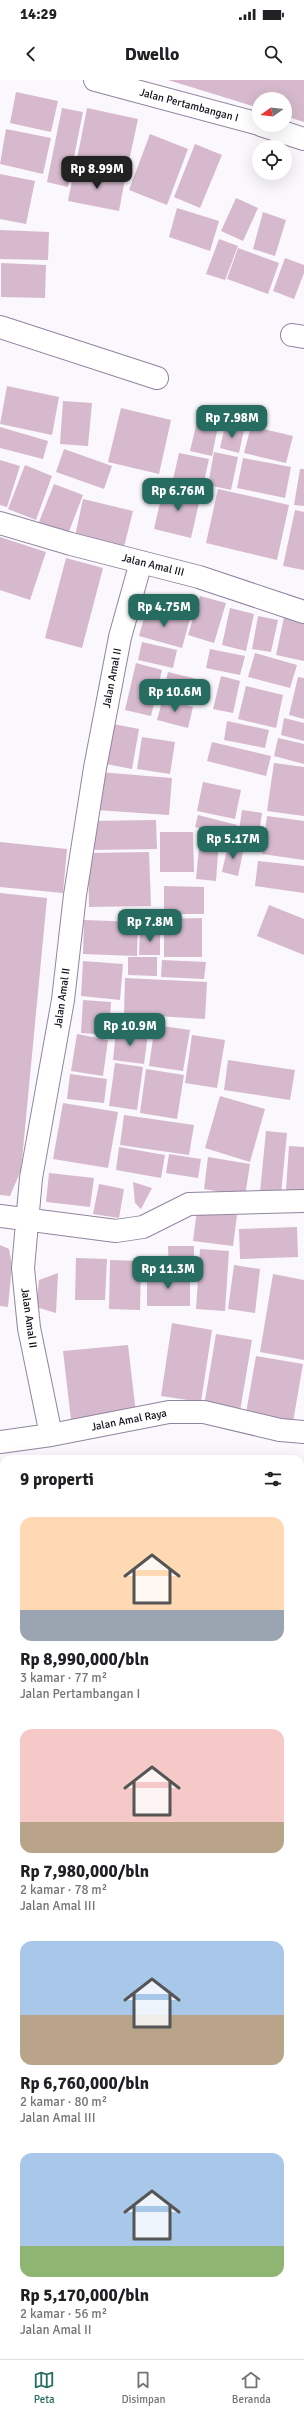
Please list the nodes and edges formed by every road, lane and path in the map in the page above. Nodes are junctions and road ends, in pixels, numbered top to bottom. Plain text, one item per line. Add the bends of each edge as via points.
1 (95, 80) edge
2 (252, 123) edge
3 (282, 132) edge
4 (304, 139) edge
5 (0, 327) edge
6 (157, 378) dead end
7 (0, 523) edge
8 (141, 562) junction
9 (304, 612) edge
10 (304, 1201) edge
11 (0, 1216) edge
12 (27, 1221) junction
13 (304, 1432) edge
14 (51, 1435) junction
15 (0, 1442) edge

1 - 2 street, Jalan Pertambangan I
3 - 4 street, Jalan Pertambangan I
5 - 6 street
7 - 8 street, Jalan Amal III
8 - 9 street, Jalan Amal III via 199,577
8 - 12 street, Jalan Amal II via 120,637 95,768 75,895 63,1000
10 - 12 street via 190,1204 143,1227 116,1231
11 - 12 street
12 - 14 street, Jalan Amal II via 23,1268 28,1313
13 - 14 street, Jalan Amal Raya via 280,1430 204,1412 169,1412
14 - 15 street, Jalan Amal Raya

